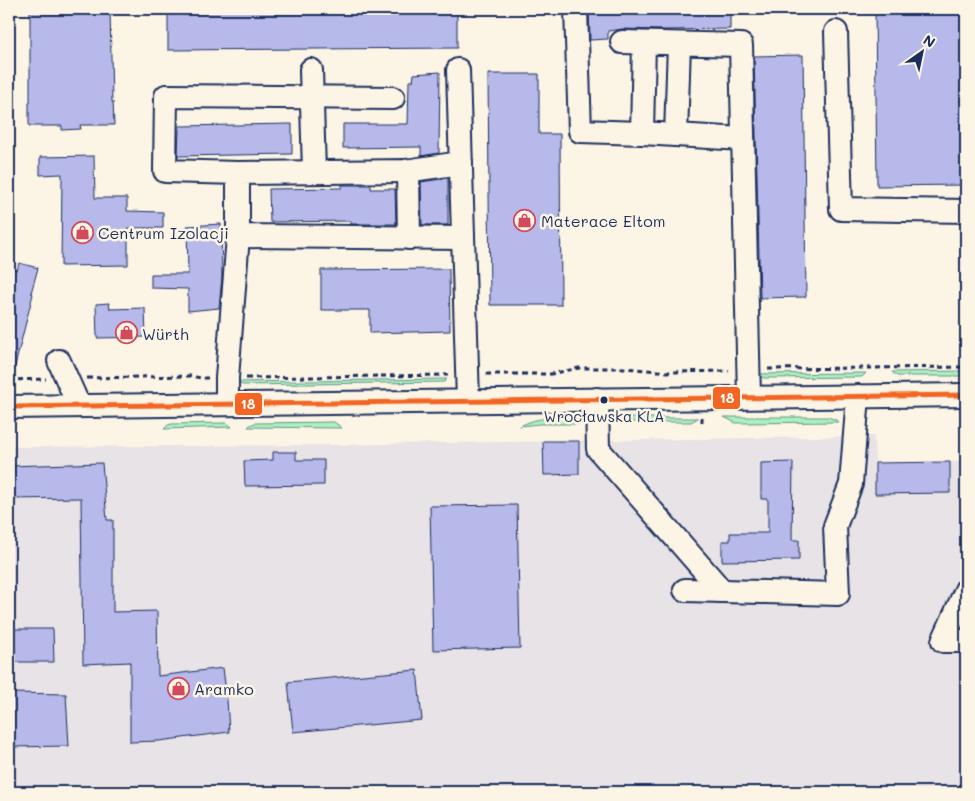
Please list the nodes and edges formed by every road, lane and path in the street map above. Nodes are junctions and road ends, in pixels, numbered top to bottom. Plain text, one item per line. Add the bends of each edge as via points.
1 (576, 9) edge
2 (836, 32) dead end
3 (622, 42) dead end
4 (644, 43) junction
5 (679, 44) junction
6 (311, 70) dead end
7 (458, 70) dead end
8 (312, 97) junction
9 (393, 98) dead end
10 (642, 133) junction
11 (676, 135) junction
12 (743, 139) junction
13 (461, 163) junction
14 (408, 171) junction
15 (314, 172) junction
16 (238, 174) junction
17 (966, 211) edge
18 (238, 236) junction
19 (409, 238) junction
20 (463, 238) junction
21 (59, 361) dead end
22 (966, 394) edge
23 (858, 396) junction
24 (749, 397) junction
25 (597, 399) junction
26 (468, 401) junction
27 (227, 404) junction
28 (79, 406) junction
29 (9, 407) edge
30 (685, 590) dead end
31 (966, 590) edge
32 (722, 591) junction
33 (966, 641) edge

1 - 10 street via 580,131
2 - 17 street via 841,209
3 - 4 street
4 - 5 street
4 - 10 street
5 - 11 street
5 - 12 street via 740,45
6 - 8 street
7 - 13 street
8 - 9 street
8 - 15 street
8 - 16 street via 166,96 165,170
10 - 11 street
11 - 12 street
12 - 24 street
13 - 14 street
13 - 20 street
14 - 15 street
14 - 19 street
15 - 16 street
16 - 18 street
18 - 19 street
18 - 27 street
19 - 20 street
20 - 26 street
21 - 28 street
22 - 23 street
23 - 24 street
23 - 32 street via 851,484 835,526 838,594
24 - 25 street
25 - 26 street
25 - 32 street via 598,449
26 - 27 street
27 - 28 street
28 - 29 street
30 - 32 street
31 - 33 street via 943,641

